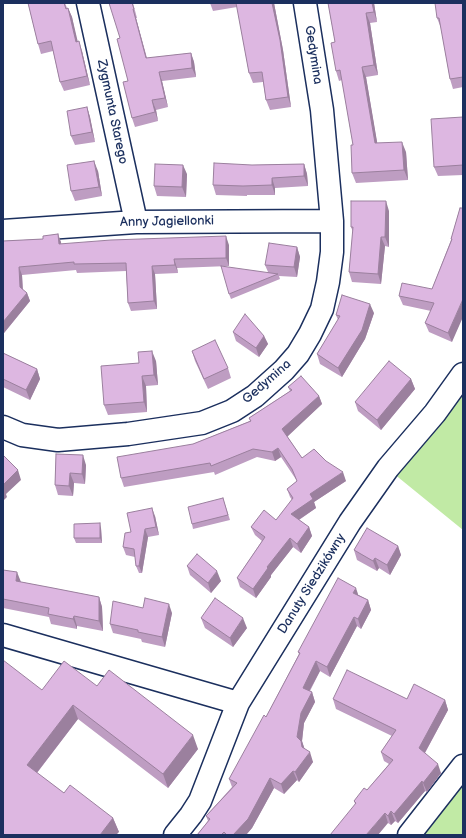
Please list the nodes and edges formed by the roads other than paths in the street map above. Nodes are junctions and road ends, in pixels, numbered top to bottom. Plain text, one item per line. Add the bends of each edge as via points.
1 (88, 3) edge
2 (305, 3) edge
3 (332, 221) junction
4 (136, 222) junction
5 (3, 231) edge
6 (463, 374) edge
7 (3, 427) edge
8 (3, 635) edge
9 (238, 703) junction
10 (463, 766) edge
11 (175, 835) edge
12 (409, 835) edge

1 - 4 street, Zygmunta Starego
2 - 3 street, Gedymina via 322,110
3 - 4 street, Anny Jagiellonki
3 - 7 street, Gedymina via 332,252 328,282 322,309 310,334 284,370 255,396 232,411 202,423 128,434 58,440 22,435
4 - 5 street, Anny Jagiellonki
6 - 9 street, Danuty Siedzikówny via 435,413 388,468 350,522
8 - 9 street
9 - 11 street, Danuty Siedzikówny via 200,801
10 - 12 street

